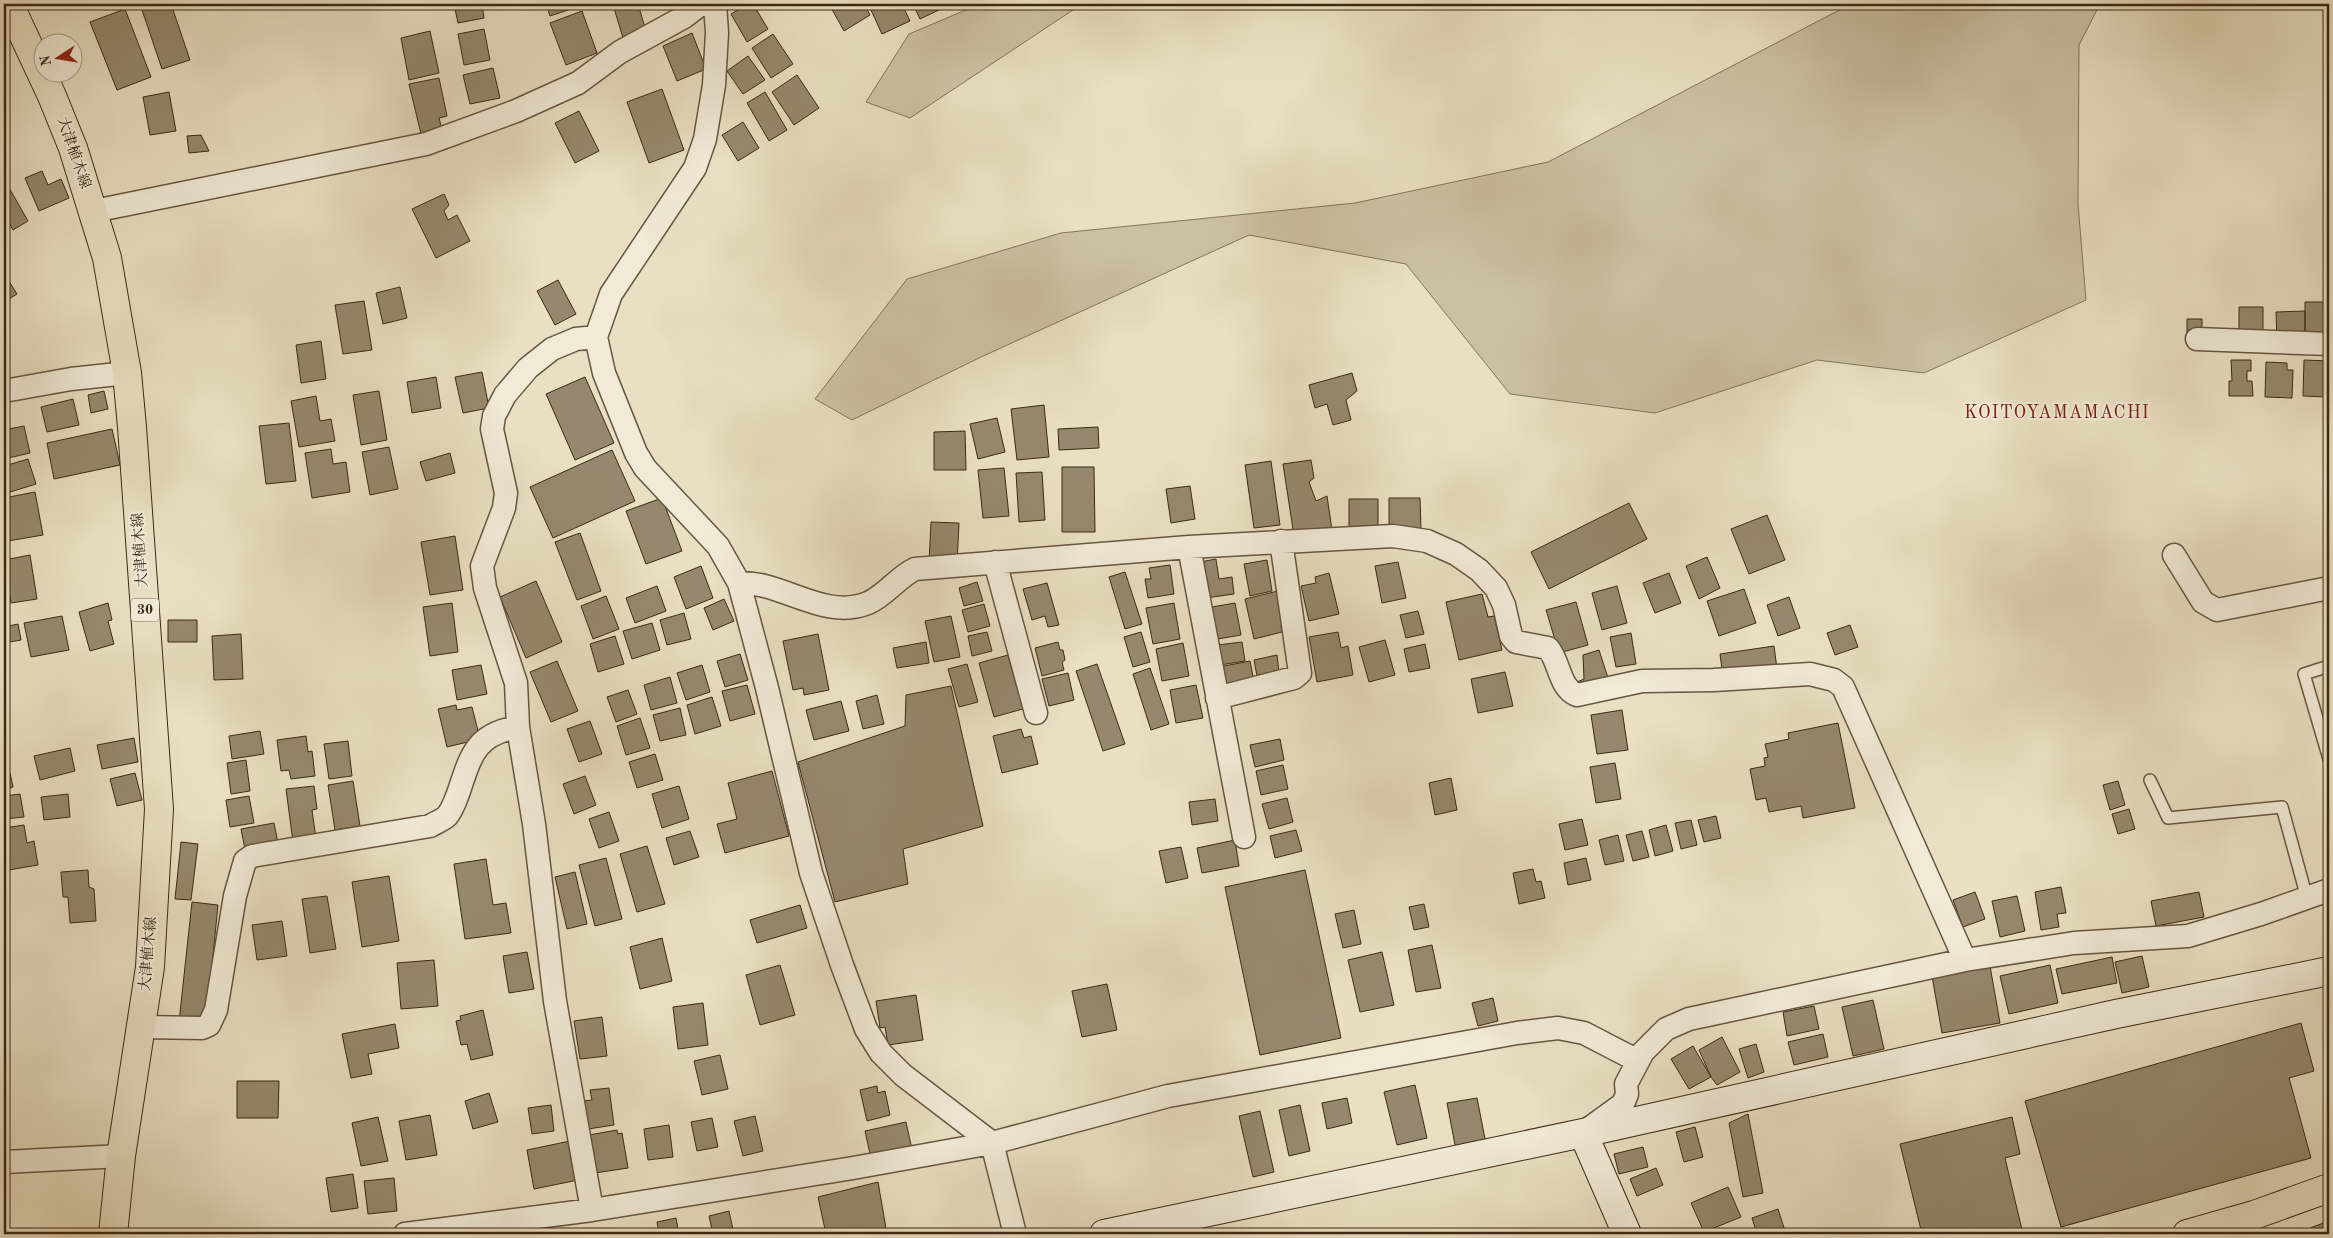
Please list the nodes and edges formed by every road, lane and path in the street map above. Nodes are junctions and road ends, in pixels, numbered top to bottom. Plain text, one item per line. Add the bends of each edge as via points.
1 (9, 4) edge
2 (701, 4) edge
3 (715, 4) edge
4 (94, 218) junction
5 (596, 337) junction
6 (2197, 339) dead end
7 (2329, 344) edge
8 (127, 373) junction
9 (4, 391) edge
10 (1281, 541) junction
11 (1188, 547) junction
12 (2174, 554) dead end
13 (995, 562) junction
14 (738, 583) junction
15 (2329, 588) edge
16 (2329, 666) edge
17 (1217, 698) junction
18 (1036, 713) dead end
19 (518, 727) junction
20 (2329, 759) edge
21 (2150, 780) dead end
22 (1244, 837) dead end
23 (2329, 890) edge
24 (2307, 898) junction
25 (1965, 960) junction
26 (2329, 971) edge
27 (141, 1027) junction
28 (1638, 1062) junction
29 (1582, 1133) junction
30 (992, 1143) junction
31 (121, 1156) junction
32 (4, 1162) edge
33 (2329, 1188) edge
34 (592, 1210) junction
35 (1622, 1233) edge
36 (113, 1234) edge
37 (405, 1234) edge
38 (1015, 1234) edge
39 (1104, 1234) edge
40 (2187, 1234) edge

1 - 4 main road, 大津植木線 / 30 via 70,140
2 - 4 street via 684,17 620,52 578,83 516,111 426,144 94,211
3 - 5 street via 714,85 705,139 695,168 611,294
4 - 8 main road, 大津植木線 / 30 via 107,258
5 - 14 street via 604,373 636,453 645,468 718,546
5 - 19 street via 576,339 552,349 528,368 505,395 494,416 492,429 506,493 504,508 482,566 482,577 516,683
6 - 7 street
8 - 9 street
8 - 27 main road, 大津植木線 / 30 via 159,809 150,967
10 - 11 street
10 - 17 street via 1300,672 1294,678
10 - 25 street via 1393,536 1427,541 1456,554 1479,570 1496,588 1504,605 1511,636 1516,642 1548,648 1565,685 1577,695 1642,681 1810,674 1834,680 1843,687
11 - 13 street
11 - 17 street
12 - 15 street via 2203,602 2217,610
13 - 14 street via 915,569 868,603 851,607 798,599 754,582
13 - 18 street
14 - 30 street via 767,688 811,874 866,1029 881,1053 904,1075
16 - 20 lane via 2304,674
17 - 22 street
19 - 27 street via 484,740 471,754 447,816 430,826 252,856 245,861 235,896 216,1010 209,1025 202,1028
19 - 34 street via 534,824 555,1001
21 - 24 lane via 2168,818 2282,807
23 - 24 street
24 - 25 street via 2188,936 2074,943
25 - 28 street via 1689,1019 1666,1029 1643,1052
26 - 29 street via 2116,1014
27 - 31 main road, 大津植木線 / 30
28 - 29 street via 1626,1084 1624,1104
28 - 30 street via 1584,1033 1558,1028 1517,1032 1168,1096
29 - 35 street
29 - 39 street
30 - 34 street
30 - 38 street
31 - 32 street
31 - 36 main road, 大津植木線 / 30
33 - 40 main road via 2254,1215
34 - 37 street

